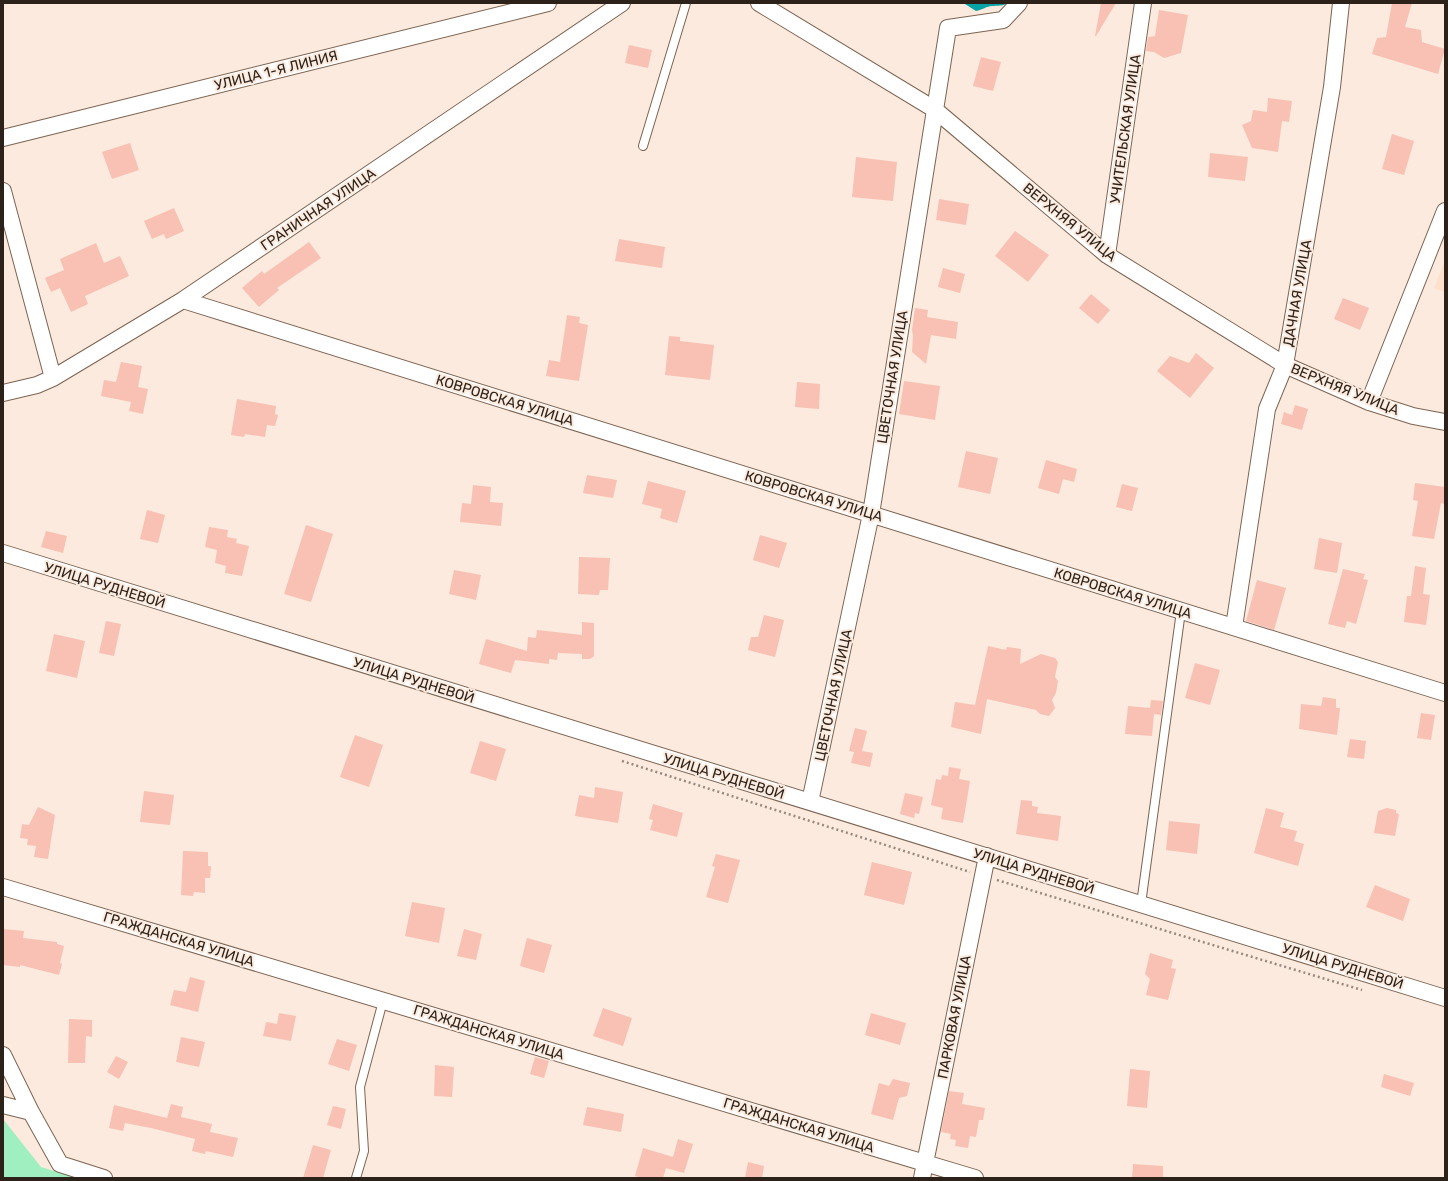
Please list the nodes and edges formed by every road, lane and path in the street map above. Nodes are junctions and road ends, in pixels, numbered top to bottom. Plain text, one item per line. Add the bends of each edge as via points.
1 (548, 3) edge
2 (622, 3) edge
3 (686, 3) edge
4 (759, 3) edge
5 (1019, 3) edge
6 (1142, 3) edge
7 (1341, 3) edge
8 (934, 109) junction
9 (3, 138) edge
10 (643, 146) dead end
11 (3, 191) edge
12 (1445, 211) edge
13 (1107, 255) junction
14 (183, 300) junction
15 (1285, 364) junction
16 (53, 378) junction
17 (3, 393) edge
18 (1369, 402) junction
19 (1445, 422) edge
20 (871, 514) junction
21 (3, 553) edge
22 (1181, 611) junction
23 (1234, 627) junction
24 (1445, 693) edge
25 (810, 802) junction
26 (987, 856) junction
27 (983, 876) junction
28 (3, 886) edge
29 (1141, 904) junction
30 (1369, 992) dead end
31 (1445, 998) edge
32 (383, 1001) junction
33 (3, 1055) edge
34 (3, 1106) edge
35 (31, 1112) junction
36 (923, 1170) edge
37 (104, 1178) edge
38 (356, 1178) edge
39 (975, 1178) edge

1 - 9 street, УЛИЦА 1-Я ЛИНИЯ
2 - 14 street, ГРАНИЧНАЯ УЛИЦА
3 - 10 lane
4 - 8 street, ВЕРХНЯЯ УЛИЦА
5 - 8 street, ЦВЕТОЧНАЯ УЛИЦА via 1003,20 948,28
6 - 13 street, УЧИТЕЛЬСКАЯ УЛИЦА
7 - 15 street, ДАЧНАЯ УЛИЦА via 1332,87
8 - 13 street, ВЕРХНЯЯ УЛИЦА
8 - 20 street, ЦВЕТОЧНАЯ УЛИЦА
11 - 16 street
12 - 18 street
13 - 15 street, ВЕРХНЯЯ УЛИЦА
14 - 16 street, ГРАНИЧНАЯ УЛИЦА
14 - 20 street, КОВРОВСКАЯ УЛИЦА
15 - 18 street, ВЕРХНЯЯ УЛИЦА
15 - 23 street, ДАЧНАЯ УЛИЦА via 1266,409
16 - 17 street, ГРАНИЧНАЯ УЛИЦА
18 - 19 street, ВЕРХНЯЯ УЛИЦА via 1413,416
20 - 22 street, КОВРОВСКАЯ УЛИЦА
20 - 25 street, ЦВЕТОЧНАЯ УЛИЦА
21 - 25 street, УЛИЦА РУДНЕВОЙ
22 - 23 street, КОВРОВСКАЯ УЛИЦА
22 - 29 lane
23 - 24 street, КОВРОВСКАЯ УЛИЦА
25 - 26 street, УЛИЦА РУДНЕВОЙ
26 - 27 street, ПАРКОВАЯ УЛИЦА
26 - 29 street, УЛИЦА РУДНЕВОЙ
27 - 30 path
27 - 36 street, ПАРКОВАЯ УЛИЦА
28 - 32 street, ГРАЖДАНСКАЯ УЛИЦА
29 - 31 street, УЛИЦА РУДНЕВОЙ
32 - 36 street, ГРАЖДАНСКАЯ УЛИЦА
32 - 38 lane via 360,1087 364,1151
33 - 35 street
34 - 35 street
35 - 37 street via 60,1164
36 - 39 street, ГРАЖДАНСКАЯ УЛИЦА

